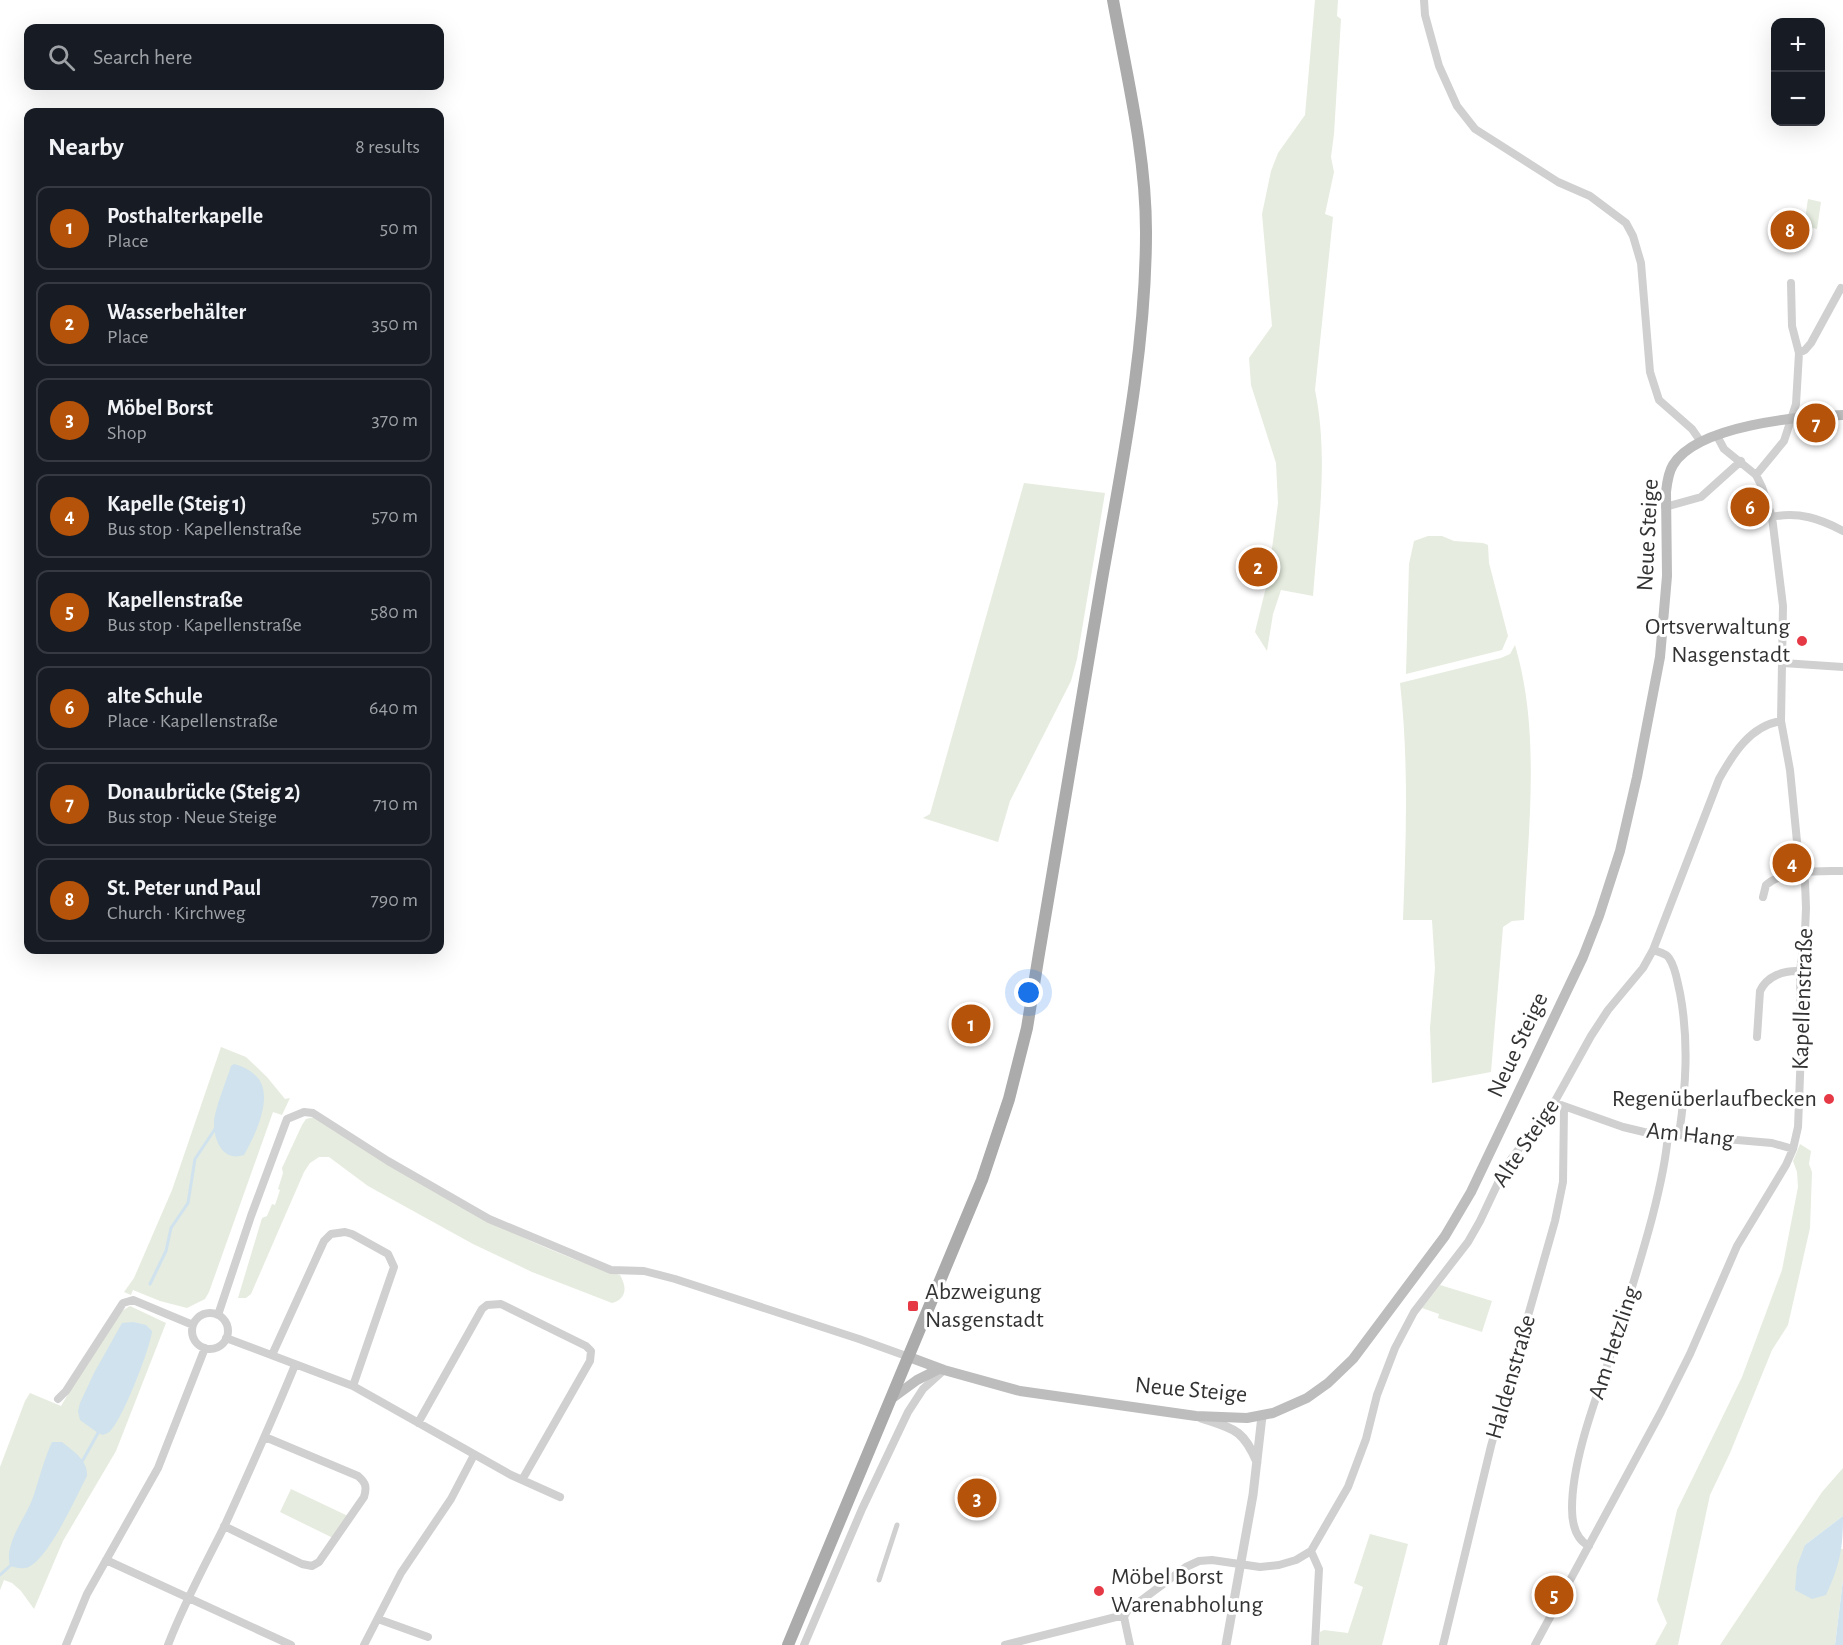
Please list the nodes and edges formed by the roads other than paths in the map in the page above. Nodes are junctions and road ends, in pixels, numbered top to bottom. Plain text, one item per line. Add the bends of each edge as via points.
1 (1113, 0) edge
2 (1424, 0) edge
3 (1791, 283) dead end
4 (1841, 288) dead end
5 (1799, 353) junction
6 (1843, 415) edge
7 (1792, 418) junction
8 (1717, 436) junction
9 (1701, 442) junction
10 (1741, 461) junction
11 (1756, 475) junction
12 (1665, 507) junction
13 (1772, 517) junction
14 (1843, 531) edge
15 (1783, 663) junction
16 (1843, 667) edge
17 (1781, 721) junction
18 (1843, 871) edge
19 (1802, 872) junction
20 (1764, 897) dead end
21 (1653, 950) junction
22 (1800, 971) junction
23 (1757, 1037) dead end
24 (1555, 1101) junction
25 (1564, 1107) junction
26 (1668, 1134) junction
27 (1679, 1135) junction
28 (1793, 1149) junction
29 (218, 1315) junction
30 (193, 1325) junction
31 (226, 1338) junction
32 (205, 1348) junction
33 (272, 1355) junction
34 (909, 1357) junction
35 (295, 1365) junction
36 (942, 1369) junction
37 (353, 1386) junction
38 (58, 1399) dead end
39 (891, 1400) junction
40 (1196, 1416) junction
41 (1262, 1416) junction
42 (418, 1423) junction
43 (265, 1437) junction
44 (474, 1455) junction
45 (1258, 1463) junction
46 (522, 1480) junction
47 (560, 1497) dead end
48 (897, 1525) dead end
49 (224, 1526) junction
50 (1589, 1546) junction
51 (1311, 1551) junction
52 (106, 1560) junction
53 (1241, 1564) junction
54 (879, 1580) dead end
55 (188, 1598) junction
56 (1124, 1617) junction
57 (378, 1619) junction
58 (428, 1637) dead end
59 (66, 1645) edge
60 (168, 1645) edge
61 (291, 1645) edge
62 (364, 1645) edge
63 (788, 1645) edge
64 (804, 1645) edge
65 (1005, 1645) edge
66 (1130, 1645) edge
67 (1226, 1645) edge
68 (1315, 1645) edge
69 (1443, 1645) edge
70 (1535, 1645) edge

1 - 34 main road via 1140,144 1144,188 1146,271 1133,389 1020,1062 996,1143
2 - 9 street via 1439,66 1457,106 1475,129 1558,182 1590,196 1626,223 1641,263 1650,372 1659,400
3 - 5 street via 1792,326
4 - 5 street via 1811,344
5 - 7 street via 1799,382
6 - 7 main road, Neue Steige
7 - 8 main road, Neue Steige
7 - 11 street via 1784,441
8 - 9 main road, Neue Steige
8 - 10 street, Kapellenstraße via 1724,448
9 - 12 main road, Neue Steige via 1673,465
10 - 11 street, Kapellenstraße
10 - 12 street via 1701,497
11 - 13 street, Kapellenstraße
12 - 41 main road, Neue Steige via 1667,576 1660,657 1620,851 1583,957 1486,1161 1445,1236 1342,1370 1307,1398
13 - 14 street via 1786,514 1820,519
13 - 15 street, Kapellenstraße via 1784,606
15 - 16 street
15 - 17 street, Kapellenstraße
17 - 19 street, Kapellenstraße
17 - 21 street, Alte Steige via 1763,726 1742,743 1723,772
18 - 19 street
19 - 20 street via 1770,882
19 - 22 street, Kapellenstraße via 1806,908
21 - 24 street, Alte Steige via 1591,1036
21 - 27 street via 1667,955 1675,970 1683,1012 1686,1087
22 - 23 street via 1784,972 1763,984
22 - 28 street, Kapellenstraße via 1798,1127
24 - 25 street, Am Hang
24 - 51 street, Alte Steige via 1506,1166 1468,1242 1414,1312 1379,1390 1348,1487
25 - 26 street, Am Hang via 1623,1127
25 - 69 street, Haldenstraße via 1563,1182 1555,1221 1491,1446
26 - 27 street, Am Hang
26 - 50 street, Am Hetzling via 1644,1248 1595,1399 1573,1492 1575,1532
27 - 28 street, Am Hang via 1772,1143
28 - 50 street, Kapellenstraße via 1737,1246 1661,1412
29 - 30 street via 203,1314
29 - 31 street via 225,1323
29 - 34 street via 287,1119 304,1112 313,1113 489,1219 611,1270 644,1271 675,1280
30 - 32 street via 194,1339
30 - 38 street via 133,1300 123,1303
31 - 32 street via 215,1348
31 - 33 street
32 - 52 street via 158,1468
33 - 35 street
33 - 37 street via 324,1241 331,1234 352,1234 388,1254 394,1267
34 - 36 main road, Neue Steige
34 - 39 main road
35 - 37 street
35 - 43 street
36 - 39 main road via 915,1380
36 - 40 main road, Neue Steige via 1020,1391
36 - 64 street via 908,1412
37 - 42 street
39 - 63 main road
40 - 41 main road, Neue Steige
40 - 45 street via 1240,1433
41 - 45 street
42 - 44 street
42 - 46 street via 487,1305 501,1304 585,1346 591,1352 590,1361
43 - 49 street
43 - 49 street via 358,1476 365,1482 364,1497 319,1562 312,1566
44 - 46 street
44 - 57 street
45 - 53 street
46 - 47 street
48 - 54 street
49 - 55 street
50 - 70 street, Kapellenstraße
51 - 53 street via 1280,1565
51 - 68 street via 1319,1569
52 - 55 street
52 - 59 street
53 - 56 street via 1199,1561 1130,1608
53 - 67 street
55 - 60 street
55 - 61 street
56 - 65 street
56 - 66 street
57 - 58 street
57 - 62 street

